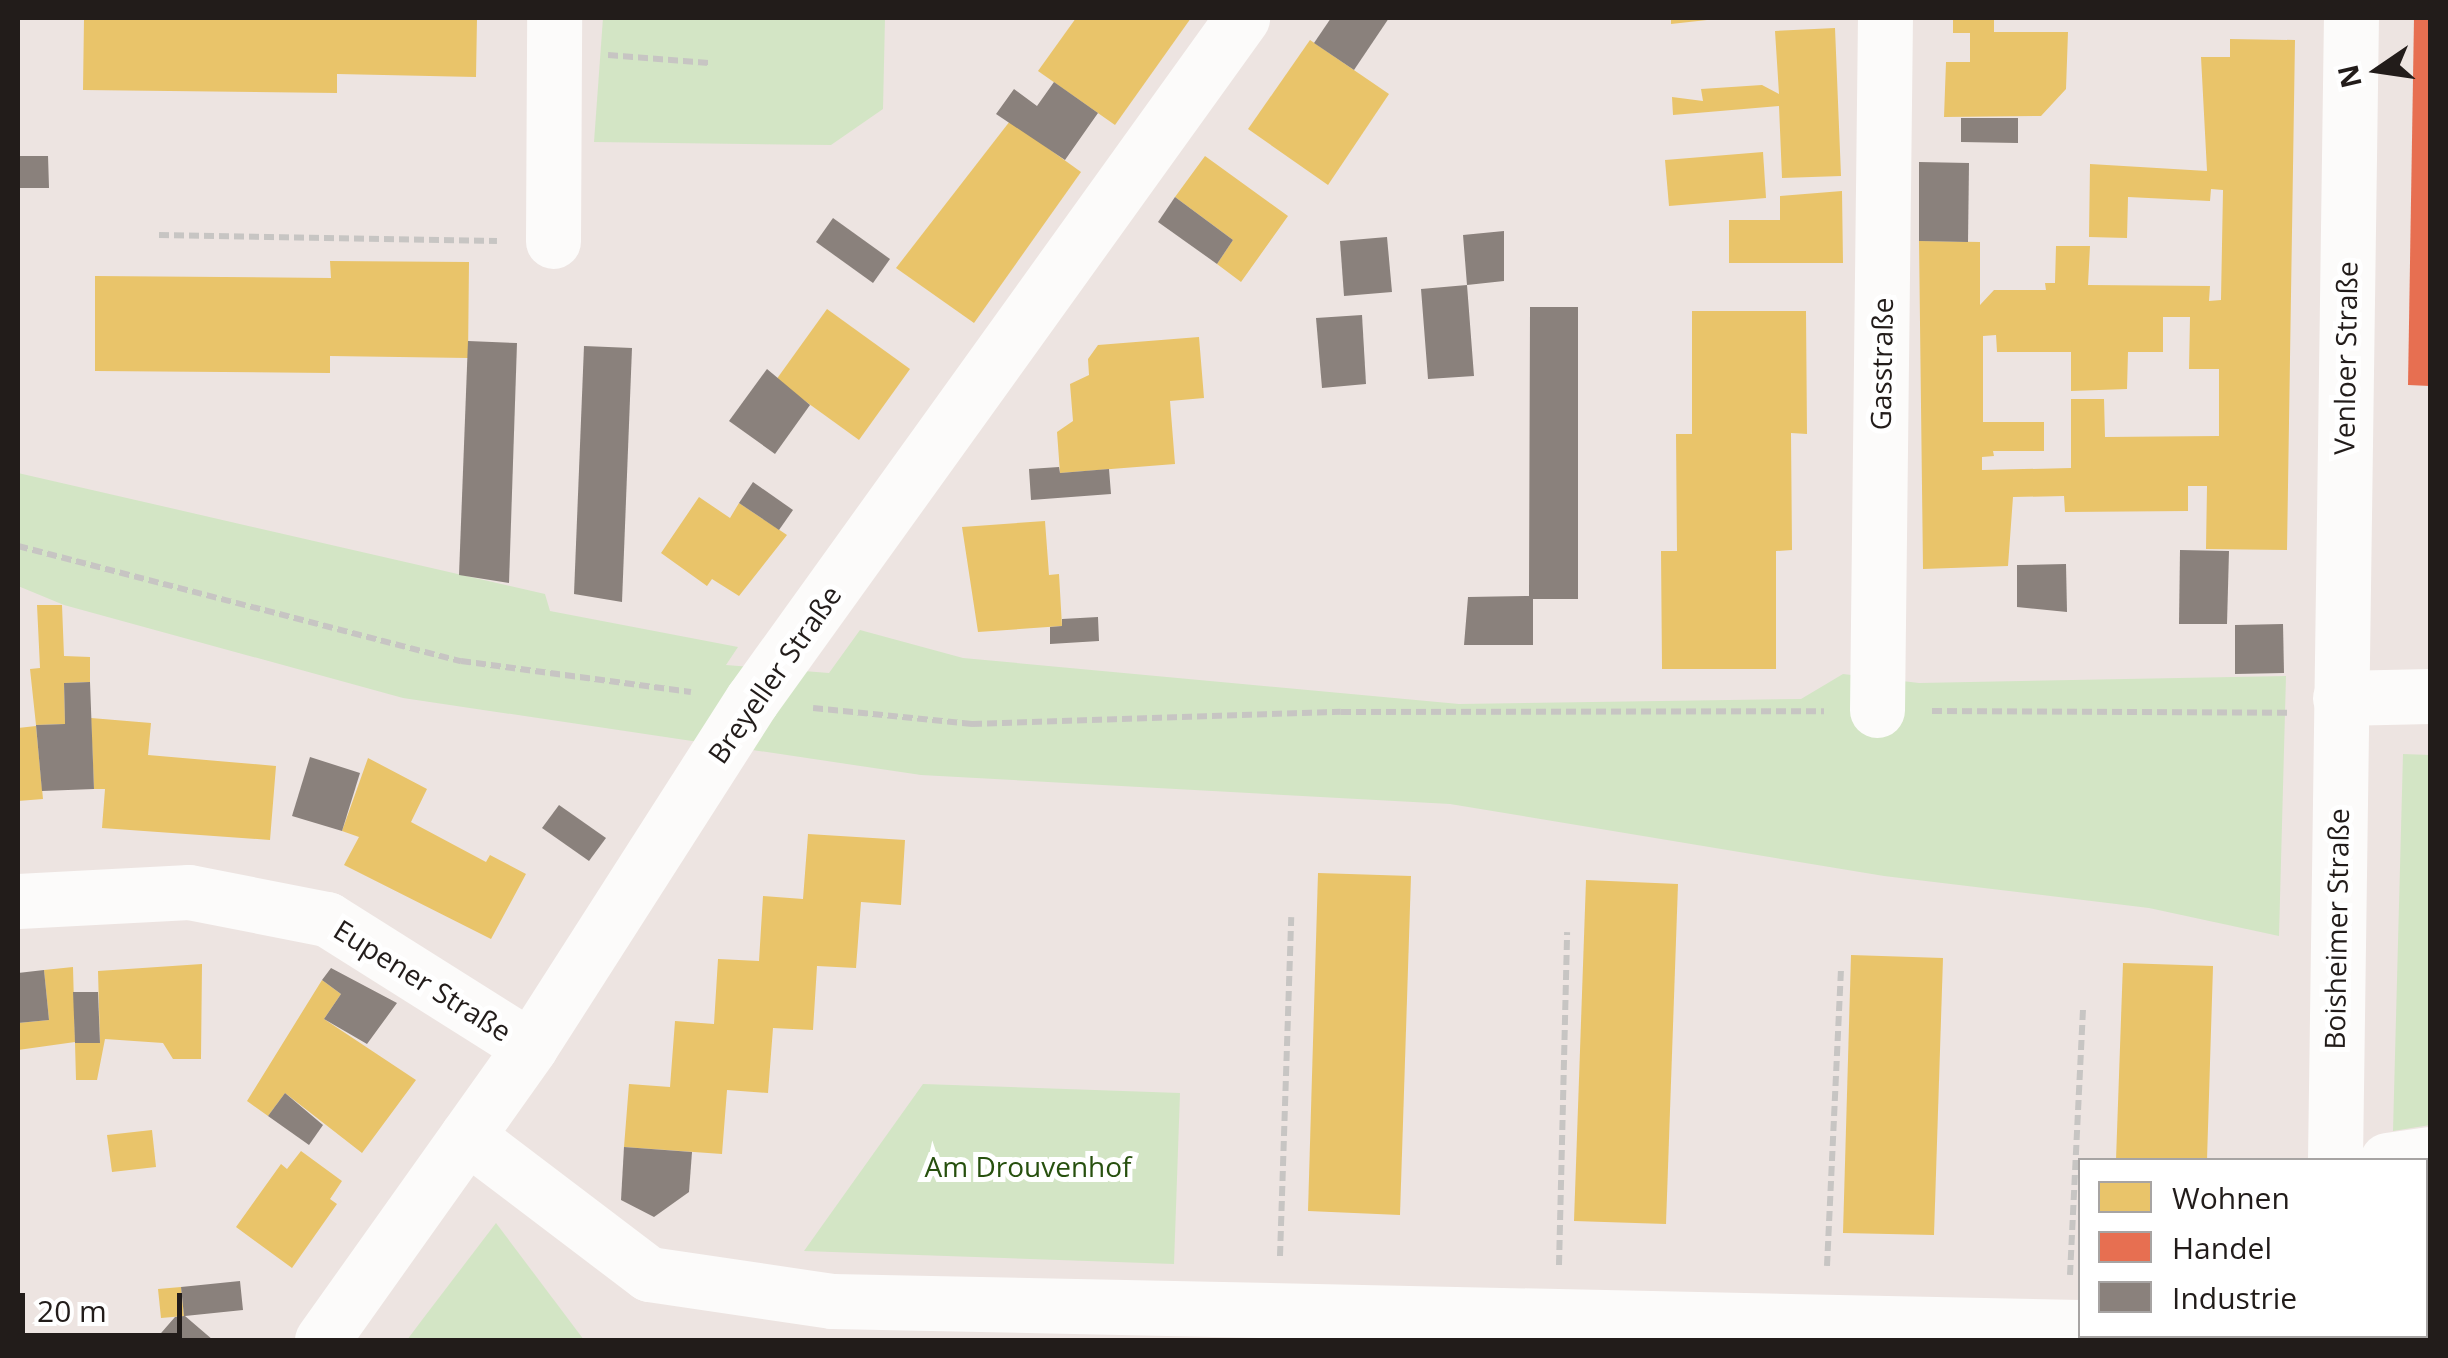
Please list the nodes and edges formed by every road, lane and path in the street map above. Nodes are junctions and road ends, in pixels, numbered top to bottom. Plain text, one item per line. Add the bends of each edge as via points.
1 (1242, 18) edge
2 (1884, 18) edge
3 (2351, 18) edge
4 (553, 35) edge
5 (709, 64) dead end
6 (159, 235) dead end
7 (553, 242) joint
8 (18, 546) edge
9 (2430, 696) edge
10 (2340, 698) junction
11 (752, 700) junction
12 (1877, 710) junction
13 (2297, 730) dead end
14 (18, 901) edge
15 (1291, 917) dead end
16 (1568, 932) dead end
17 (1841, 970) dead end
18 (2083, 1008) dead end
19 (530, 1047) junction
20 (467, 1136) junction
21 (2430, 1154) edge
22 (2079, 1158) edge
23 (2334, 1158) edge
24 (2401, 1158) edge
25 (2078, 1185) edge
26 (1278, 1312) junction
27 (1557, 1316) junction
28 (2074, 1326) edge
29 (1811, 1330) edge
30 (2264, 1338) edge
31 (322, 1340) edge
32 (2305, 1340) edge

1 - 11 street, Breyeller Straße
2 - 12 street, Gasstraße
3 - 10 street, Venloer Straße
4 - 5 path
4 - 7 street
6 - 7 path
8 - 11 path via 461,660
9 - 10 street
10 - 23 street, Boisheimer Straße
11 - 12 path via 972,724 1341,712
11 - 19 street, Breyeller Straße
12 - 13 path via 2297,713
14 - 19 street, Eupener Straße via 189,892 326,918
15 - 26 path
16 - 27 path
17 - 29 path via 1829,1261
18 - 22 path
19 - 20 street, Breyeller Straße
20 - 26 street via 649,1274 832,1302
20 - 31 street, Breyeller Straße
21 - 24 street
25 - 28 path
26 - 27 street
27 - 29 street
28 - 29 street
30 - 32 street

